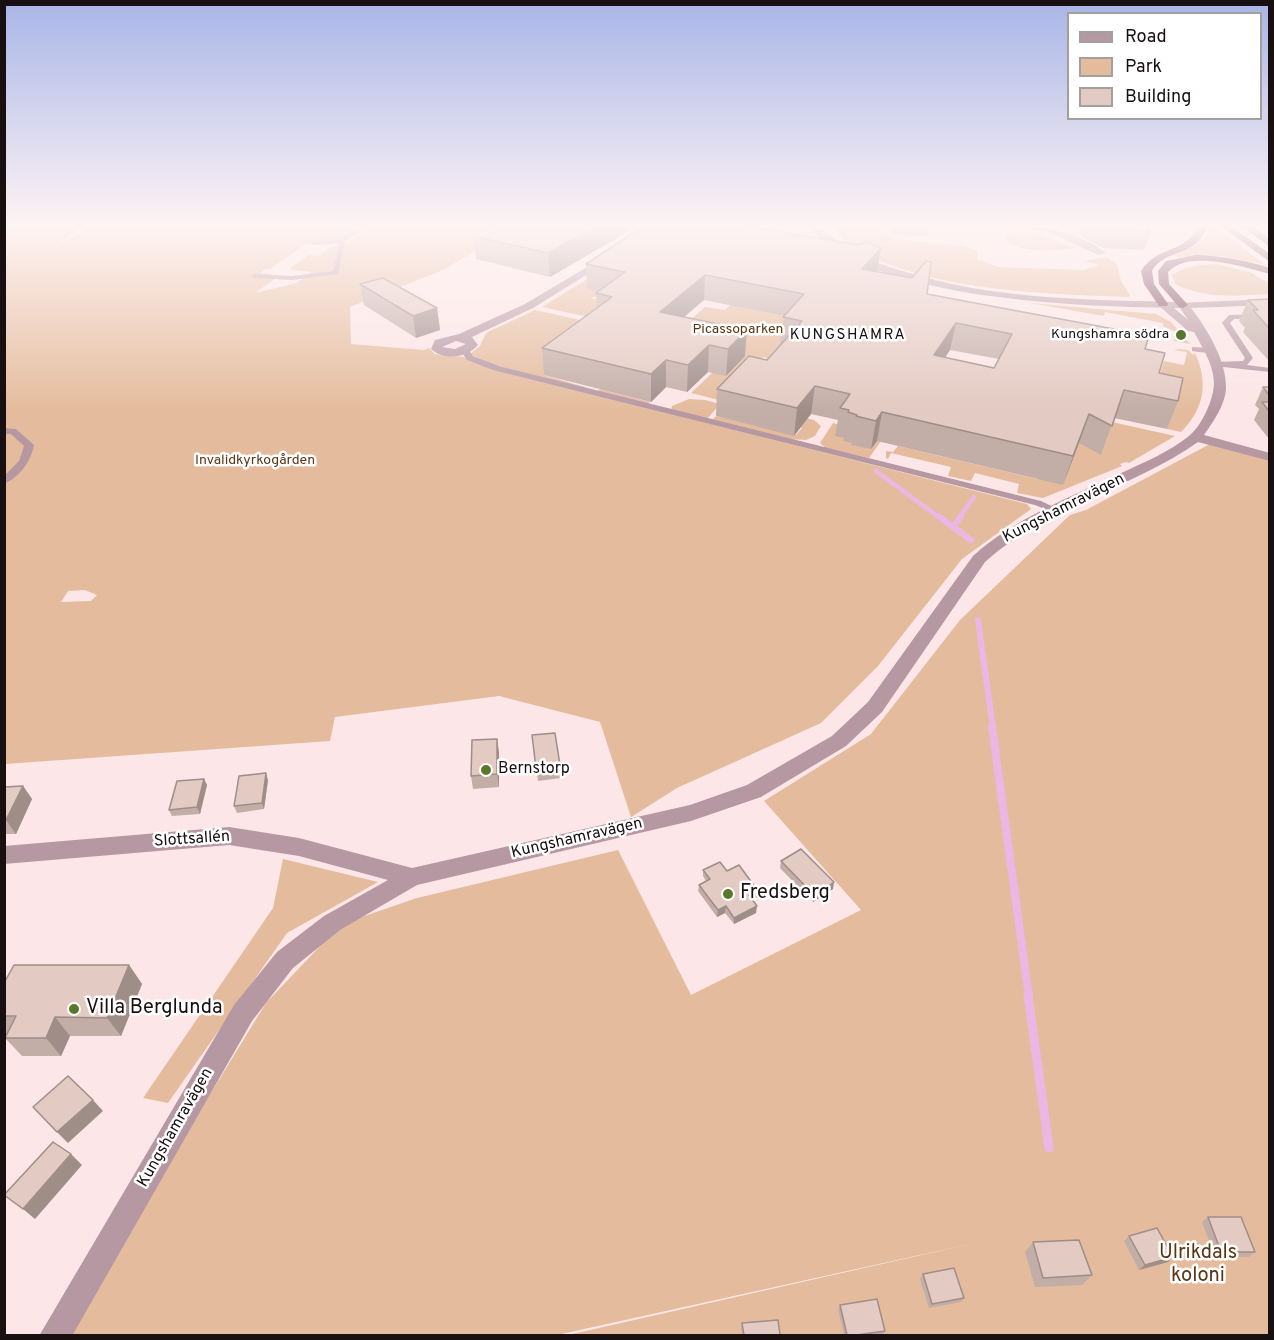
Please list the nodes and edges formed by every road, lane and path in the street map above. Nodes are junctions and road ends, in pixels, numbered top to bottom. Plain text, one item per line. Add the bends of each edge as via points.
1 (564, 287) edge
2 (970, 287) edge
3 (1151, 287) edge
4 (1166, 287) edge
5 (1269, 302) edge
6 (1163, 304) junction
7 (1183, 305) junction
8 (1269, 316) edge
9 (461, 338) junction
10 (465, 351) junction
11 (1211, 353) junction
12 (1269, 370) edge
13 (4, 431) edge
14 (1196, 437) junction
15 (1269, 457) edge
16 (4, 481) edge
17 (1055, 510) junction
18 (4, 855) edge
19 (412, 877) junction
20 (54, 1335) edge

1 - 9 street
2 - 6 street via 1025,295
3 - 6 highway
4 - 7 highway
5 - 7 street
6 - 7 street
6 - 11 street
7 - 11 street, Kungshamravägen
8 - 11 lane via 1232,316 1226,323 1249,358 1246,363
9 - 10 street via 472,344
9 - 10 street via 443,339 436,347 447,353
10 - 17 lane via 470,358 496,368
11 - 12 lane
11 - 14 street, Kungshamravägen via 1220,390
13 - 16 lane via 13,431 28,445 27,456
14 - 15 street
14 - 17 street, Kungshamravägen via 1169,456
17 - 19 street, Kungshamravägen via 998,542 979,559 875,708 839,741 754,791 691,813
18 - 19 street, Slottsallén via 230,836 299,847
19 - 20 street, Kungshamravägen via 332,923 285,960 243,1013

